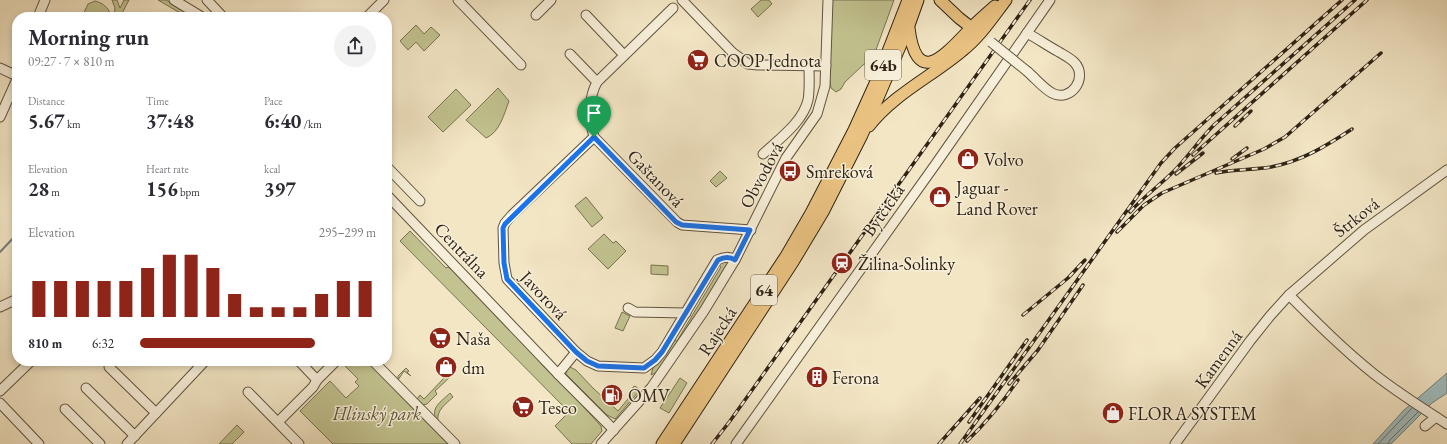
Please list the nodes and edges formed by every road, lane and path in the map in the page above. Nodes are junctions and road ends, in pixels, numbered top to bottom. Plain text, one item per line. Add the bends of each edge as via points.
1 (44, 0) edge
2 (174, 0) edge
3 (207, 0) edge
4 (384, 0) edge
5 (458, 0) edge
6 (551, 0) edge
7 (682, 0) edge
8 (828, 0) edge
9 (940, 0) edge
10 (1001, 0) edge
11 (1006, 0) edge
12 (1050, 0) edge
13 (914, 2) edge
14 (673, 8) dead end
15 (40, 12) edge
16 (194, 12) edge
17 (219, 12) edge
18 (372, 12) edge
19 (536, 15) dead end
20 (586, 15) dead end
21 (908, 28) junction
22 (975, 31) junction
23 (1027, 33) junction
24 (570, 54) dead end
25 (624, 55) junction
26 (521, 65) dead end
27 (809, 66) junction
28 (826, 66) junction
29 (0, 68) edge
30 (12, 75) edge
31 (597, 82) junction
32 (12, 89) edge
33 (0, 117) edge
34 (858, 132) junction
35 (594, 137) junction
36 (763, 154) dead end
37 (1447, 170) edge
38 (392, 172) edge
39 (392, 200) edge
40 (420, 201) dead end
41 (750, 230) junction
42 (735, 260) junction
43 (1289, 295) junction
44 (12, 302) edge
45 (0, 307) edge
46 (628, 308) dead end
47 (686, 313) junction
48 (576, 352) junction
49 (26, 366) edge
50 (200, 366) edge
51 (304, 366) edge
52 (331, 366) edge
53 (378, 366) edge
54 (109, 367) dead end
55 (558, 374) junction
56 (318, 380) junction
57 (86, 388) dead end
58 (0, 391) edge
59 (248, 392) dead end
60 (0, 403) edge
61 (65, 409) dead end
62 (156, 413) junction
63 (1434, 415) junction
64 (278, 422) junction
65 (1447, 424) edge
66 (1425, 426) dead end
67 (614, 430) junction
68 (135, 436) junction
69 (39, 444) edge
70 (100, 444) edge
71 (127, 444) edge
72 (299, 444) edge
73 (455, 444) edge
74 (601, 444) edge
75 (662, 444) edge
76 (674, 444) edge
77 (736, 444) edge
78 (1175, 444) edge

1 - 15 street
2 - 16 street
3 - 17 street
4 - 18 street
5 - 26 street
6 - 19 street
7 - 27 street via 727,48 748,64
8 - 28 street, Obvodová
9 - 22 main road
10 - 22 main road
11 - 22 main road
12 - 23 street, Bytčická
13 - 21 main road, 64b
13 - 34 main road, 64b via 878,78
14 - 25 street
20 - 25 street
21 - 22 main road via 912,49 926,62 940,58
21 - 34 main road, 64b
22 - 23 street, bridge via 1052,93 1059,95 1072,91 1080,78 1080,71 1074,61
22 - 34 main road via 963,50 885,107
23 - 77 street, Bytčická
24 - 31 street
25 - 31 street
27 - 28 street
27 - 36 street via 809,92 803,112
28 - 41 street, Obvodová via 825,86 817,114 791,151
29 - 30 street
31 - 35 street via 591,98 591,125
32 - 33 street
34 - 75 main road, Rajecká / 64 via 786,256
34 - 76 main road, Rajecká / 64 via 823,212
35 - 41 street, Gaštanová via 676,222 682,225
35 - 48 street, Javorová via 512,215 503,228 507,279
37 - 43 street, Štrková via 1364,230
38 - 40 street
39 - 55 street, Centrálna
41 - 42 street, Obvodová
42 - 47 street, Javorová via 718,260
42 - 67 street, Obvodová via 661,374
43 - 63 street via 1334,340 1373,373
43 - 78 street, Kamenná via 1255,335
44 - 45 street
46 - 47 street via 635,312
47 - 48 street, Javorová via 662,352 644,368 598,366
48 - 55 street
49 - 58 street
50 - 62 street
51 - 56 street
52 - 56 street
53 - 73 street
54 - 62 street
55 - 67 street, Centrálna
56 - 64 street
57 - 68 street
59 - 64 street
60 - 69 street
61 - 70 street
62 - 68 street
63 - 65 street
63 - 66 street
64 - 72 street
67 - 74 street, Obvodová
68 - 71 street

